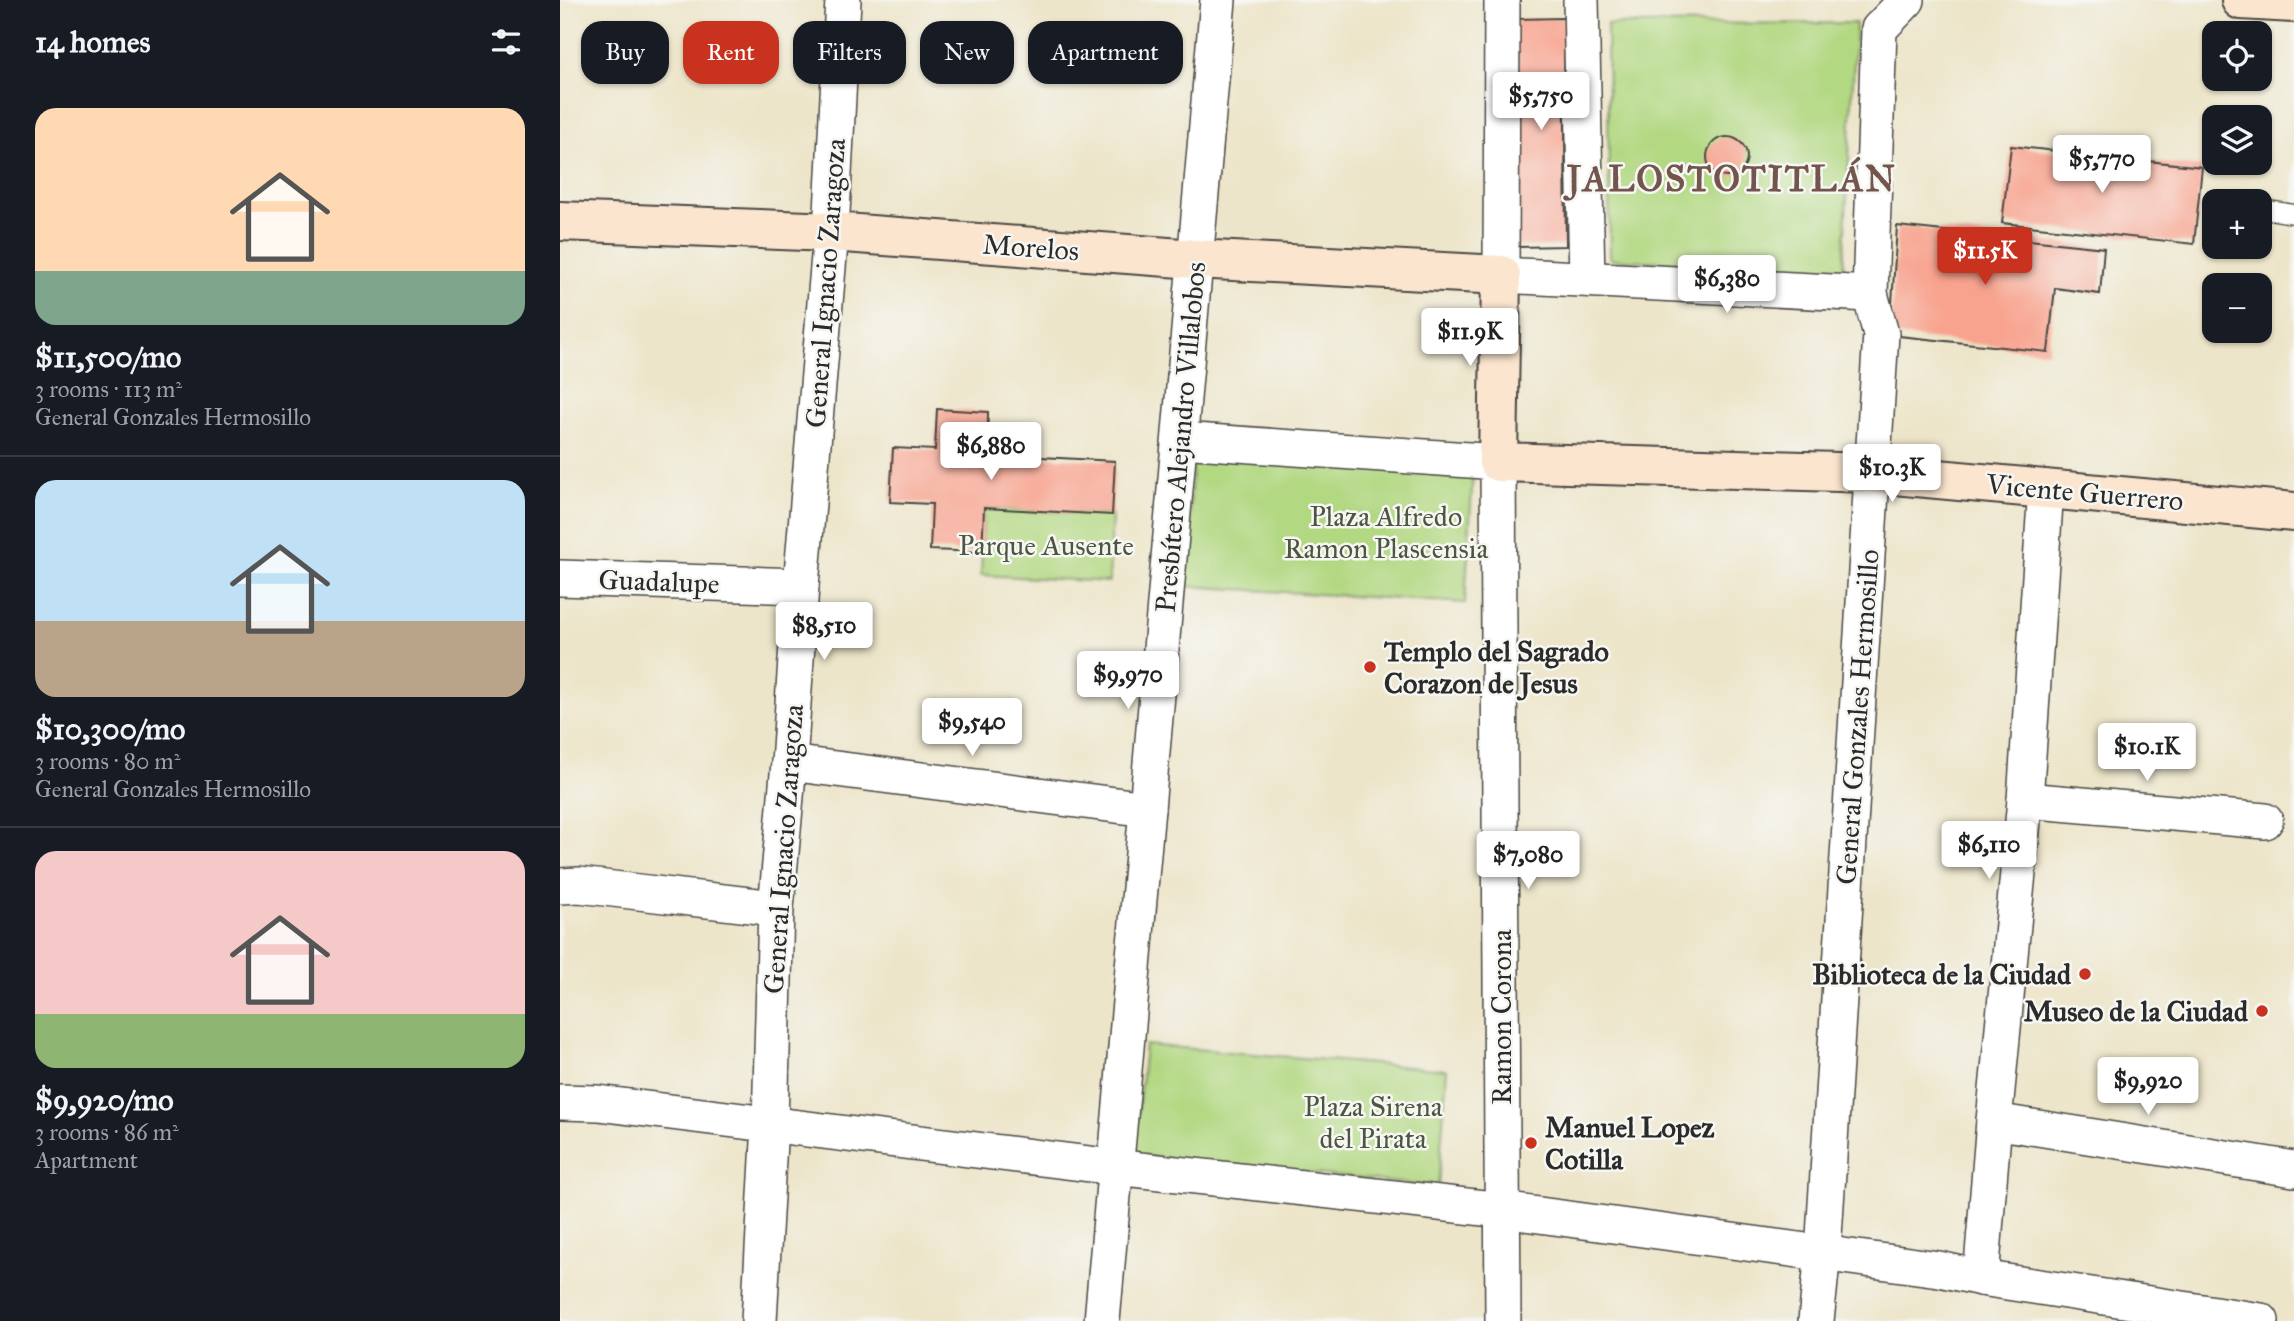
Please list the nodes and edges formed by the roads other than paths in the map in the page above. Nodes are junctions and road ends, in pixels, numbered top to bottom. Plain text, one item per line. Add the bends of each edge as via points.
1 (843, 0) edge
2 (1218, 0) edge
3 (1502, 0) edge
4 (1907, 0) edge
5 (2241, 0) edge
6 (2294, 3) edge
7 (1582, 12) edge
8 (2272, 211) edge
9 (2294, 214) edge
10 (560, 221) edge
11 (831, 232) junction
12 (1195, 259) junction
13 (1501, 275) junction
14 (1587, 279) junction
15 (1870, 294) junction
16 (1180, 440) junction
17 (1499, 462) junction
18 (1873, 473) junction
19 (2046, 488) junction
20 (2290, 512) edge
21 (560, 578) edge
22 (801, 586) junction
23 (789, 763) junction
24 (2025, 800) junction
25 (1147, 809) junction
26 (2265, 821) dead end
27 (560, 886) edge
28 (776, 908) junction
29 (560, 1102) edge
30 (1994, 1121) junction
31 (770, 1125) junction
32 (1114, 1167) junction
33 (2294, 1169) edge
34 (1502, 1210) junction
35 (1823, 1252) junction
36 (1981, 1278) junction
37 (759, 1321) edge
38 (1102, 1321) edge
39 (1503, 1321) edge
40 (1816, 1321) edge
41 (2262, 1321) edge

1 - 11 street, General Ignacio Zaragoza
2 - 12 street, Presbítero Alejandro Villalobos
3 - 13 street, Ramon Corona
4 - 15 street, General Gonzales Hermosillo via 1879,29
5 - 6 street
7 - 14 street
8 - 9 lane
10 - 11 street, Morelos
11 - 12 street, Morelos
11 - 22 street, General Ignacio Zaragoza
12 - 13 street, Morelos
12 - 16 street, Presbítero Alejandro Villalobos
13 - 14 street
13 - 17 street, Ramon Corona
14 - 15 street
15 - 18 street, General Gonzales Hermosillo via 1881,334
16 - 17 street
16 - 25 street, Presbítero Alejandro Villalobos
17 - 18 street, Vicente Guerrero
17 - 34 street, Ramon Corona
18 - 19 street, Vicente Guerrero
18 - 35 street, General Gonzales Hermosillo
19 - 20 street, Vicente Guerrero
19 - 24 street
21 - 22 street, Guadalupe
22 - 23 street, General Ignacio Zaragoza
23 - 25 street
23 - 28 street, General Ignacio Zaragoza
24 - 26 street
24 - 30 street
25 - 32 street, Presbítero Alejandro Villalobos
27 - 28 street
28 - 31 street, General Ignacio Zaragoza
29 - 31 street
30 - 33 street
30 - 36 street
31 - 32 street
31 - 37 street, General Ignacio Zaragoza
32 - 34 street
32 - 38 street, Presbítero Alejandro Villalobos
34 - 35 street
34 - 39 street, Ramon Corona
35 - 36 street
35 - 40 street, General Gonzales Hermosillo
36 - 41 street

